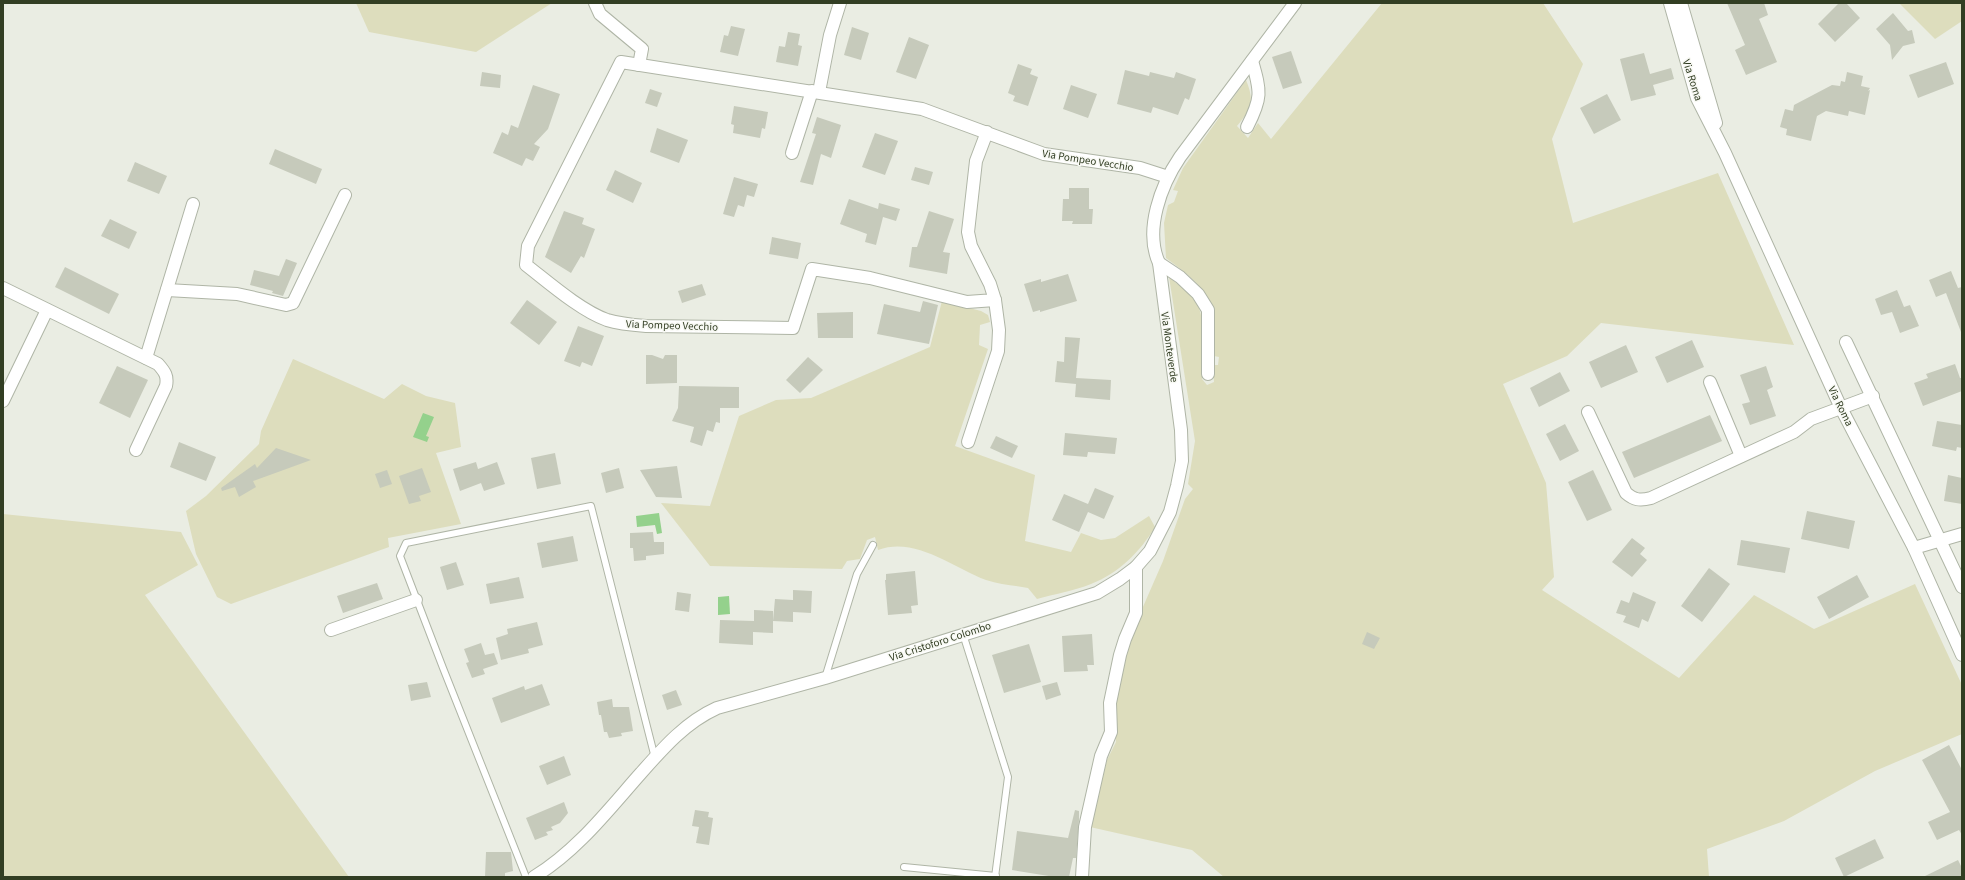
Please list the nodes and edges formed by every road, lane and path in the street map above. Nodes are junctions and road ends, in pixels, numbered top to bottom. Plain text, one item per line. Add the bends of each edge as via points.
1 (595, 3) edge
2 (840, 3) edge
3 (1295, 3) edge
4 (1670, 3) edge
5 (1681, 3) edge
6 (1252, 61) junction
7 (639, 65) junction
8 (815, 92) junction
9 (1247, 127) dead end
10 (987, 132) junction
11 (792, 152) dead end
12 (1725, 153) junction
13 (1168, 177) junction
14 (345, 195) dead end
15 (193, 204) dead end
16 (1159, 263) junction
17 (3, 288) edge
18 (167, 290) junction
19 (995, 300) junction
20 (48, 310) junction
21 (1846, 342) dead end
22 (146, 358) junction
23 (1208, 374) dead end
24 (1710, 382) dead end
25 (1873, 396) junction
26 (3, 401) edge
27 (1841, 408) junction
28 (1588, 412) dead end
29 (968, 442) dead end
30 (136, 450) dead end
31 (1741, 456) junction
32 (1962, 534) edge
33 (1941, 540) junction
34 (873, 546) dead end
35 (1914, 548) junction
36 (1136, 568) junction
37 (1962, 587) edge
38 (416, 600) junction
39 (331, 630) dead end
40 (963, 634) junction
41 (1962, 655) edge
42 (825, 678) junction
43 (654, 758) junction
44 (904, 866) dead end
45 (995, 876) edge
46 (526, 877) edge
47 (534, 877) edge
48 (1082, 877) edge

1 - 7 street via 600,14 642,49
2 - 8 street
3 - 6 street
4 - 12 street, Via Roma via 1697,98
5 - 12 street, Via Roma
6 - 9 street via 1258,84 1258,106
6 - 13 street, Via Monteverde via 1174,165
7 - 8 street, Via Pompeo Vecchio
7 - 19 street, Via Pompeo Vecchio via 621,62 528,246 526,265 585,308 606,319 624,324 793,328 812,269 870,278 967,302
8 - 10 street, Via Pompeo Vecchio via 922,109
8 - 11 street
10 - 13 street, Via Pompeo Vecchio via 1044,154 1140,168
10 - 19 street via 976,161 968,232 970,246 990,284
12 - 27 street, Via Roma
13 - 16 street, Via Monteverde via 1157,208 1154,228 1156,257
14 - 18 street via 293,303 286,305 237,294
15 - 18 street
16 - 23 street via 1180,277 1198,294 1208,310
16 - 36 street, Via Monteverde via 1181,430 1182,461 1170,512 1150,551
17 - 20 street
18 - 22 street
19 - 29 street via 999,330 998,351
20 - 22 street
20 - 26 street
21 - 25 street
22 - 30 street via 158,364 166,373 168,380
24 - 31 street
25 - 27 street
25 - 33 street
27 - 31 street via 1811,419 1794,432
27 - 35 street, Via Roma
28 - 31 street via 1626,493 1633,499 1651,498
32 - 33 street
33 - 35 street
33 - 37 street
34 - 42 lane via 857,574
35 - 41 street, Via Roma
36 - 40 street, Via Cristoforo Colombo via 1097,593
36 - 48 street via 1136,613 1120,655 1110,703 1111,732 1101,756 1085,827
38 - 39 street
38 - 43 lane via 400,556 406,543 591,506
38 - 46 lane
40 - 42 street, Via Cristoforo Colombo
40 - 45 lane via 1008,777
42 - 43 street, Via Cristoforo Colombo via 700,715
43 - 47 street, Via Cristoforo Colombo via 583,837
44 - 45 lane

